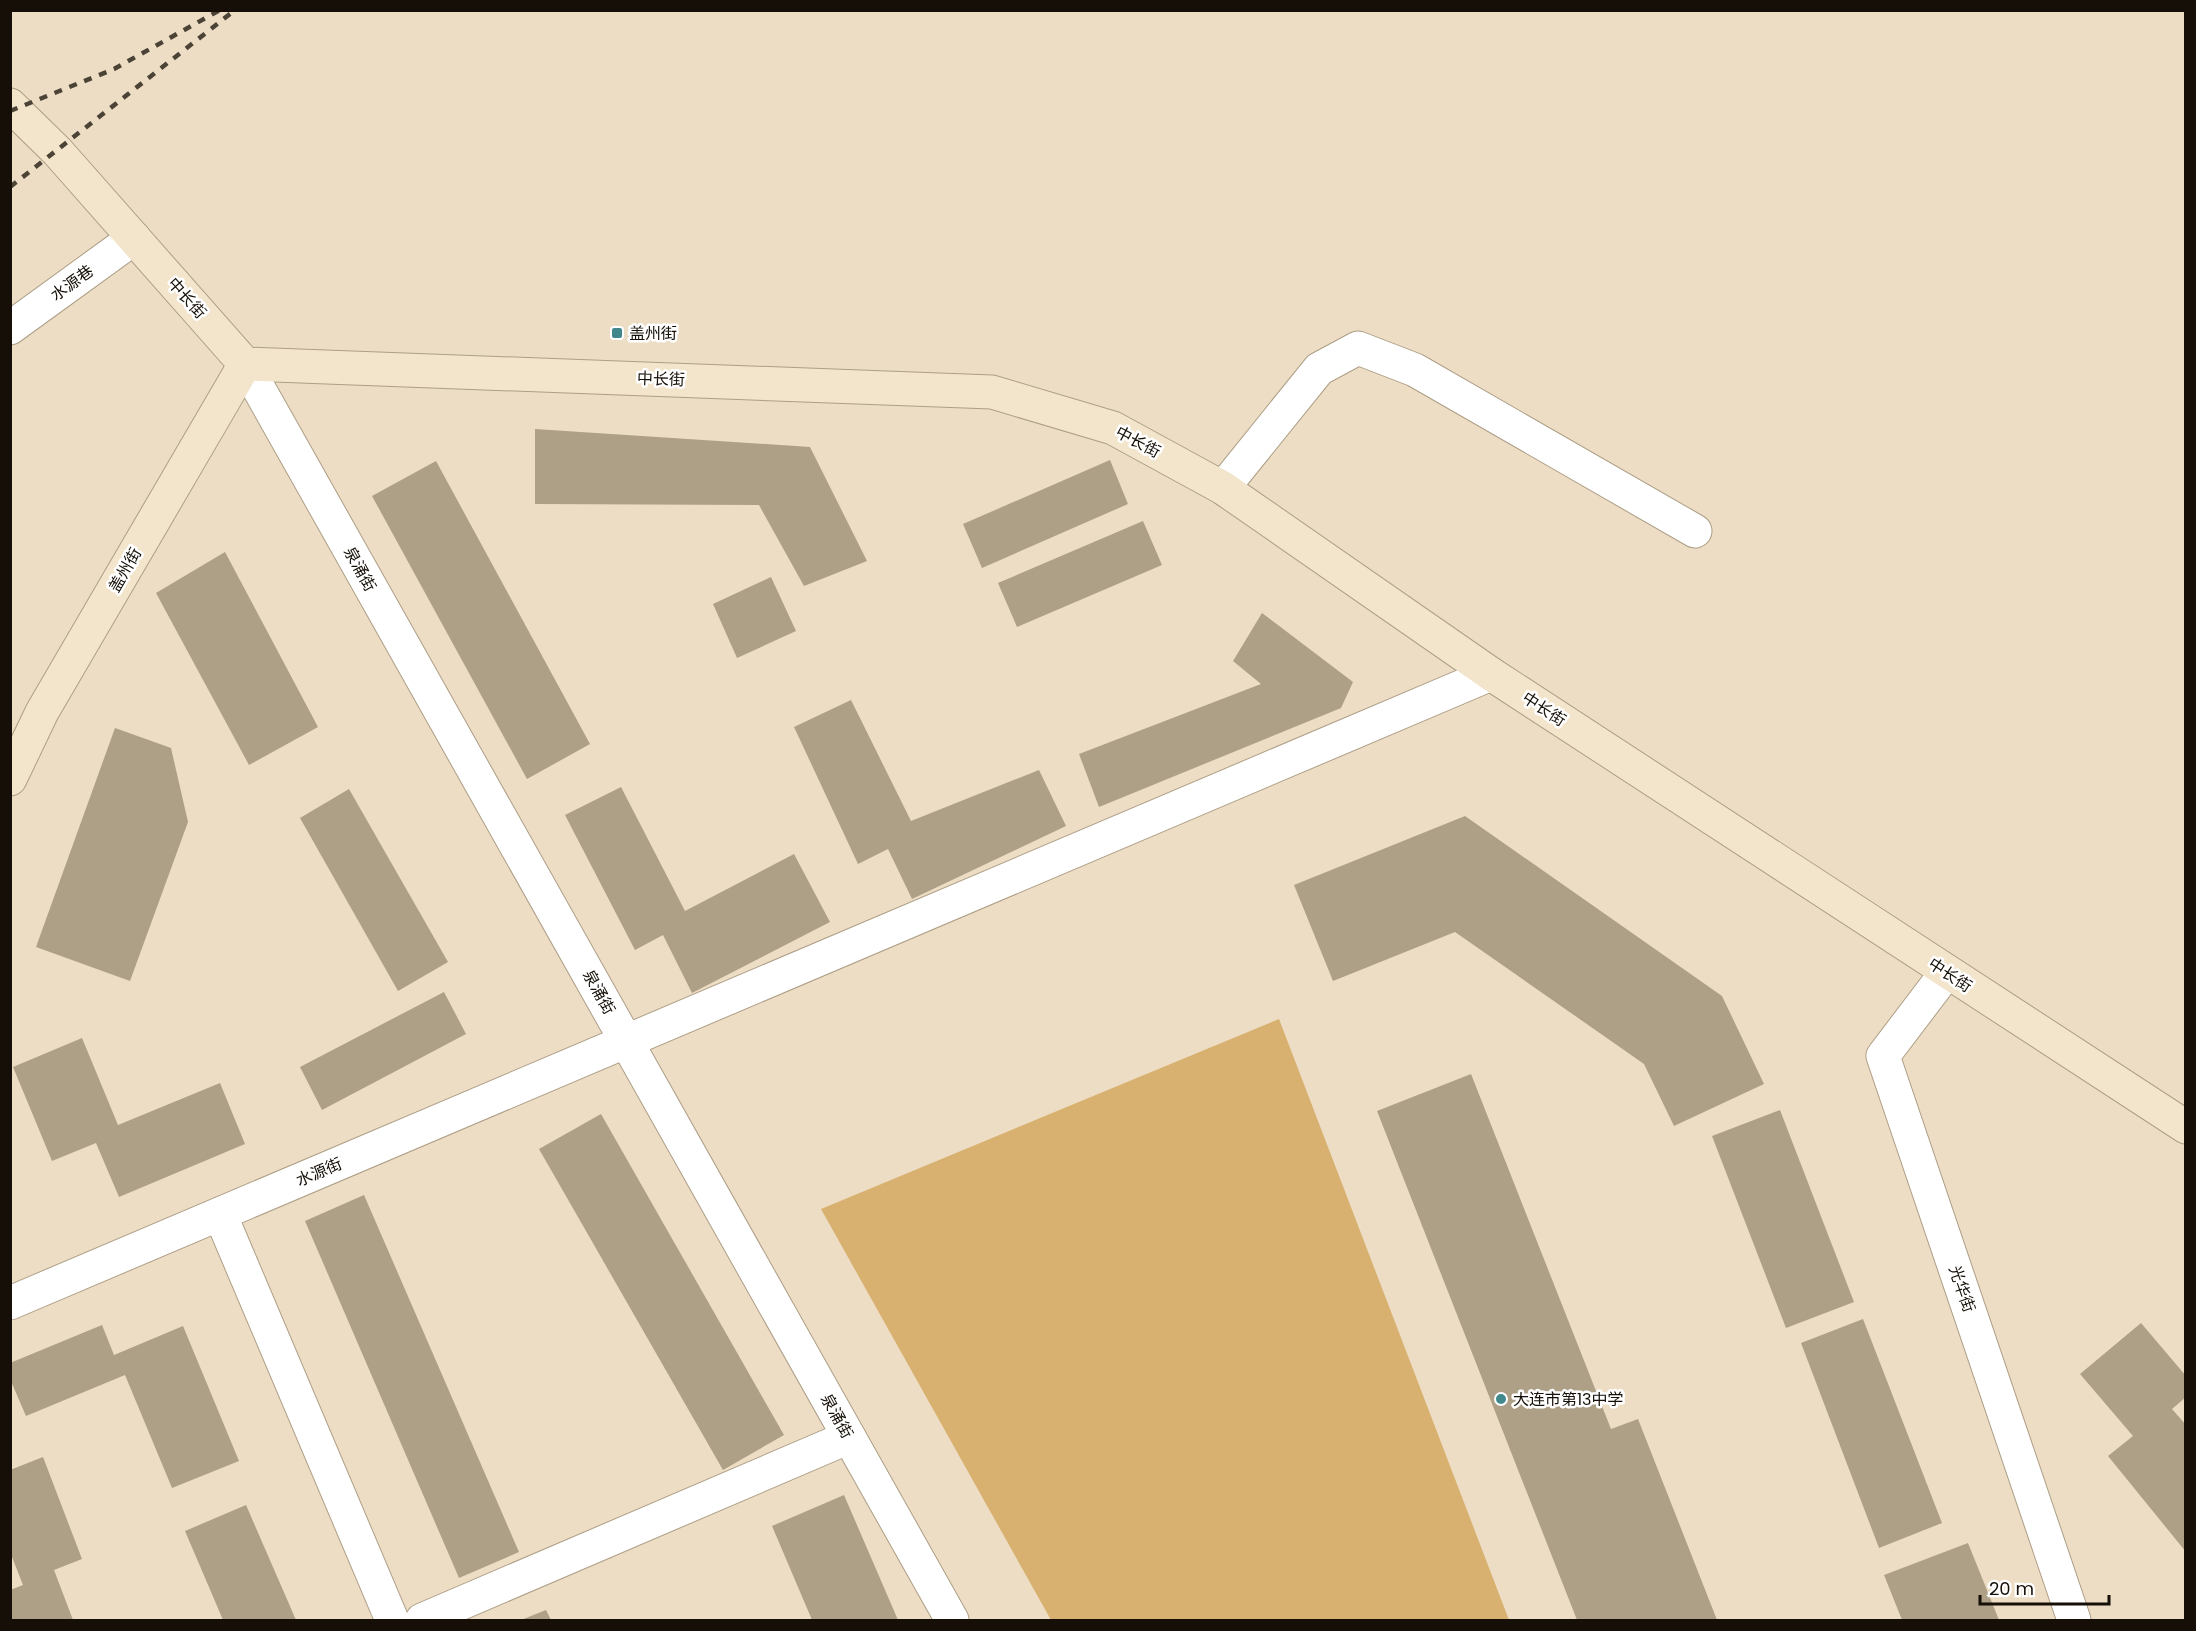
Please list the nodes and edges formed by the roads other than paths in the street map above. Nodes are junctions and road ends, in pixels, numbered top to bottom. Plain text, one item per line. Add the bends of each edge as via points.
1 (10, 105) edge
2 (134, 238) junction
3 (10, 328) edge
4 (245, 364) junction
5 (1223, 488) junction
6 (1695, 531) dead end
7 (1491, 674) junction
8 (10, 779) edge
9 (1946, 973) junction
10 (627, 1043) junction
11 (2186, 1127) edge
12 (220, 1214) junction
13 (10, 1303) edge
14 (849, 1437) junction
15 (392, 1620) edge
16 (422, 1620) edge
17 (952, 1620) edge
18 (2074, 1620) edge

1 - 2 street, 中长街 via 57,151
2 - 3 street, 水源巷
2 - 4 street, 中长街
4 - 5 street, 中长街 via 992,392 1113,428
4 - 8 street, 盖州街 via 42,712
4 - 10 street, 泉涌街
5 - 6 street via 1319,369 1358,348 1415,370
5 - 7 street, 中长街
7 - 9 street, 中长街
7 - 10 street, 水源街
9 - 11 street, 中长街
9 - 18 street, 光华街 via 1883,1056
10 - 12 street, 水源街
10 - 14 street, 泉涌街
12 - 13 street, 水源街
12 - 15 street
14 - 16 street
14 - 17 street, 泉涌街

